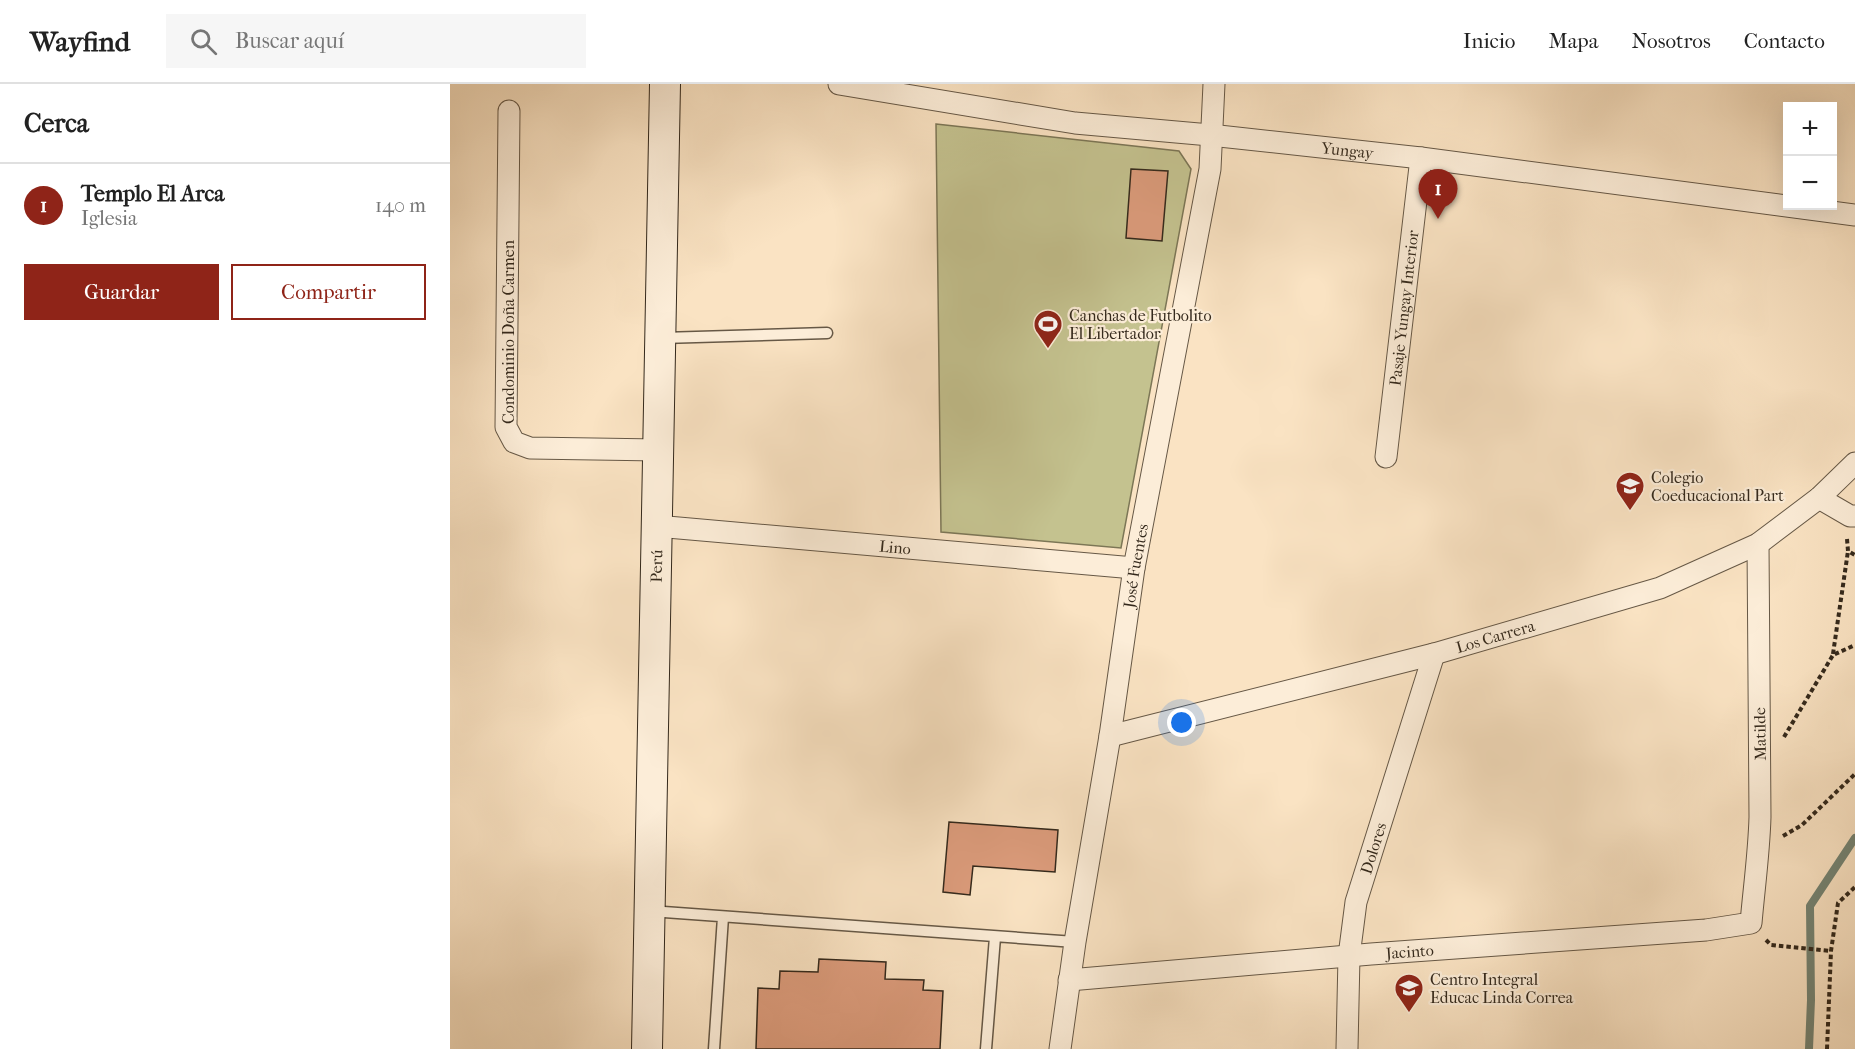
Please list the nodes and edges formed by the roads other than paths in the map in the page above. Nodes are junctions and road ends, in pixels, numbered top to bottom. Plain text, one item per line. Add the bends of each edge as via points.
1 (665, 84) edge
2 (839, 84) edge
3 (1214, 84) edge
4 (508, 111) dead end
5 (1210, 135) junction
6 (1421, 158) junction
7 (1855, 215) edge
8 (827, 333) dead end
9 (661, 338) junction
10 (658, 450) junction
11 (1386, 457) dead end
12 (1855, 463) edge
13 (1819, 498) junction
14 (1855, 516) edge
15 (656, 526) junction
16 (1758, 544) junction
17 (1134, 568) junction
18 (1434, 654) junction
19 (1110, 736) junction
20 (649, 911) junction
21 (723, 917) junction
22 (1751, 923) joint
23 (995, 937) junction
24 (1075, 942) junction
25 (1349, 956) junction
26 (1069, 980) junction
27 (647, 1049) edge
28 (714, 1049) edge
29 (986, 1049) edge
30 (1060, 1049) edge
31 (1347, 1049) edge

1 - 9 street, Perú
2 - 5 street, Yungay via 1075,123
3 - 5 street, José Fuentes
4 - 10 street, Condominio Doña Carmen via 506,427 514,442 530,448
5 - 6 street, Yungay
5 - 17 street, José Fuentes via 1210,169
6 - 7 street, Yungay
6 - 11 street, Pasaje Yungay Interior
8 - 9 lane
9 - 10 street, Perú
10 - 15 street, Perú
12 - 13 street
13 - 14 street
13 - 16 street, Los Carrera
15 - 17 street, Lino
15 - 20 street, Perú
16 - 18 street, Los Carrera via 1660,588
16 - 22 street, Matilde via 1760,850
17 - 19 street, José Fuentes
18 - 19 street, Los Carrera
18 - 25 street, Dolores via 1356,902
19 - 24 street, José Fuentes
20 - 21 lane
20 - 27 street, Perú
21 - 23 lane
21 - 28 lane
22 - 25 street, Jacinto via 1706,930
23 - 24 lane
23 - 29 lane
24 - 26 street, José Fuentes
25 - 26 street, Jacinto
25 - 31 street, Dolores
26 - 30 street, José Fuentes

